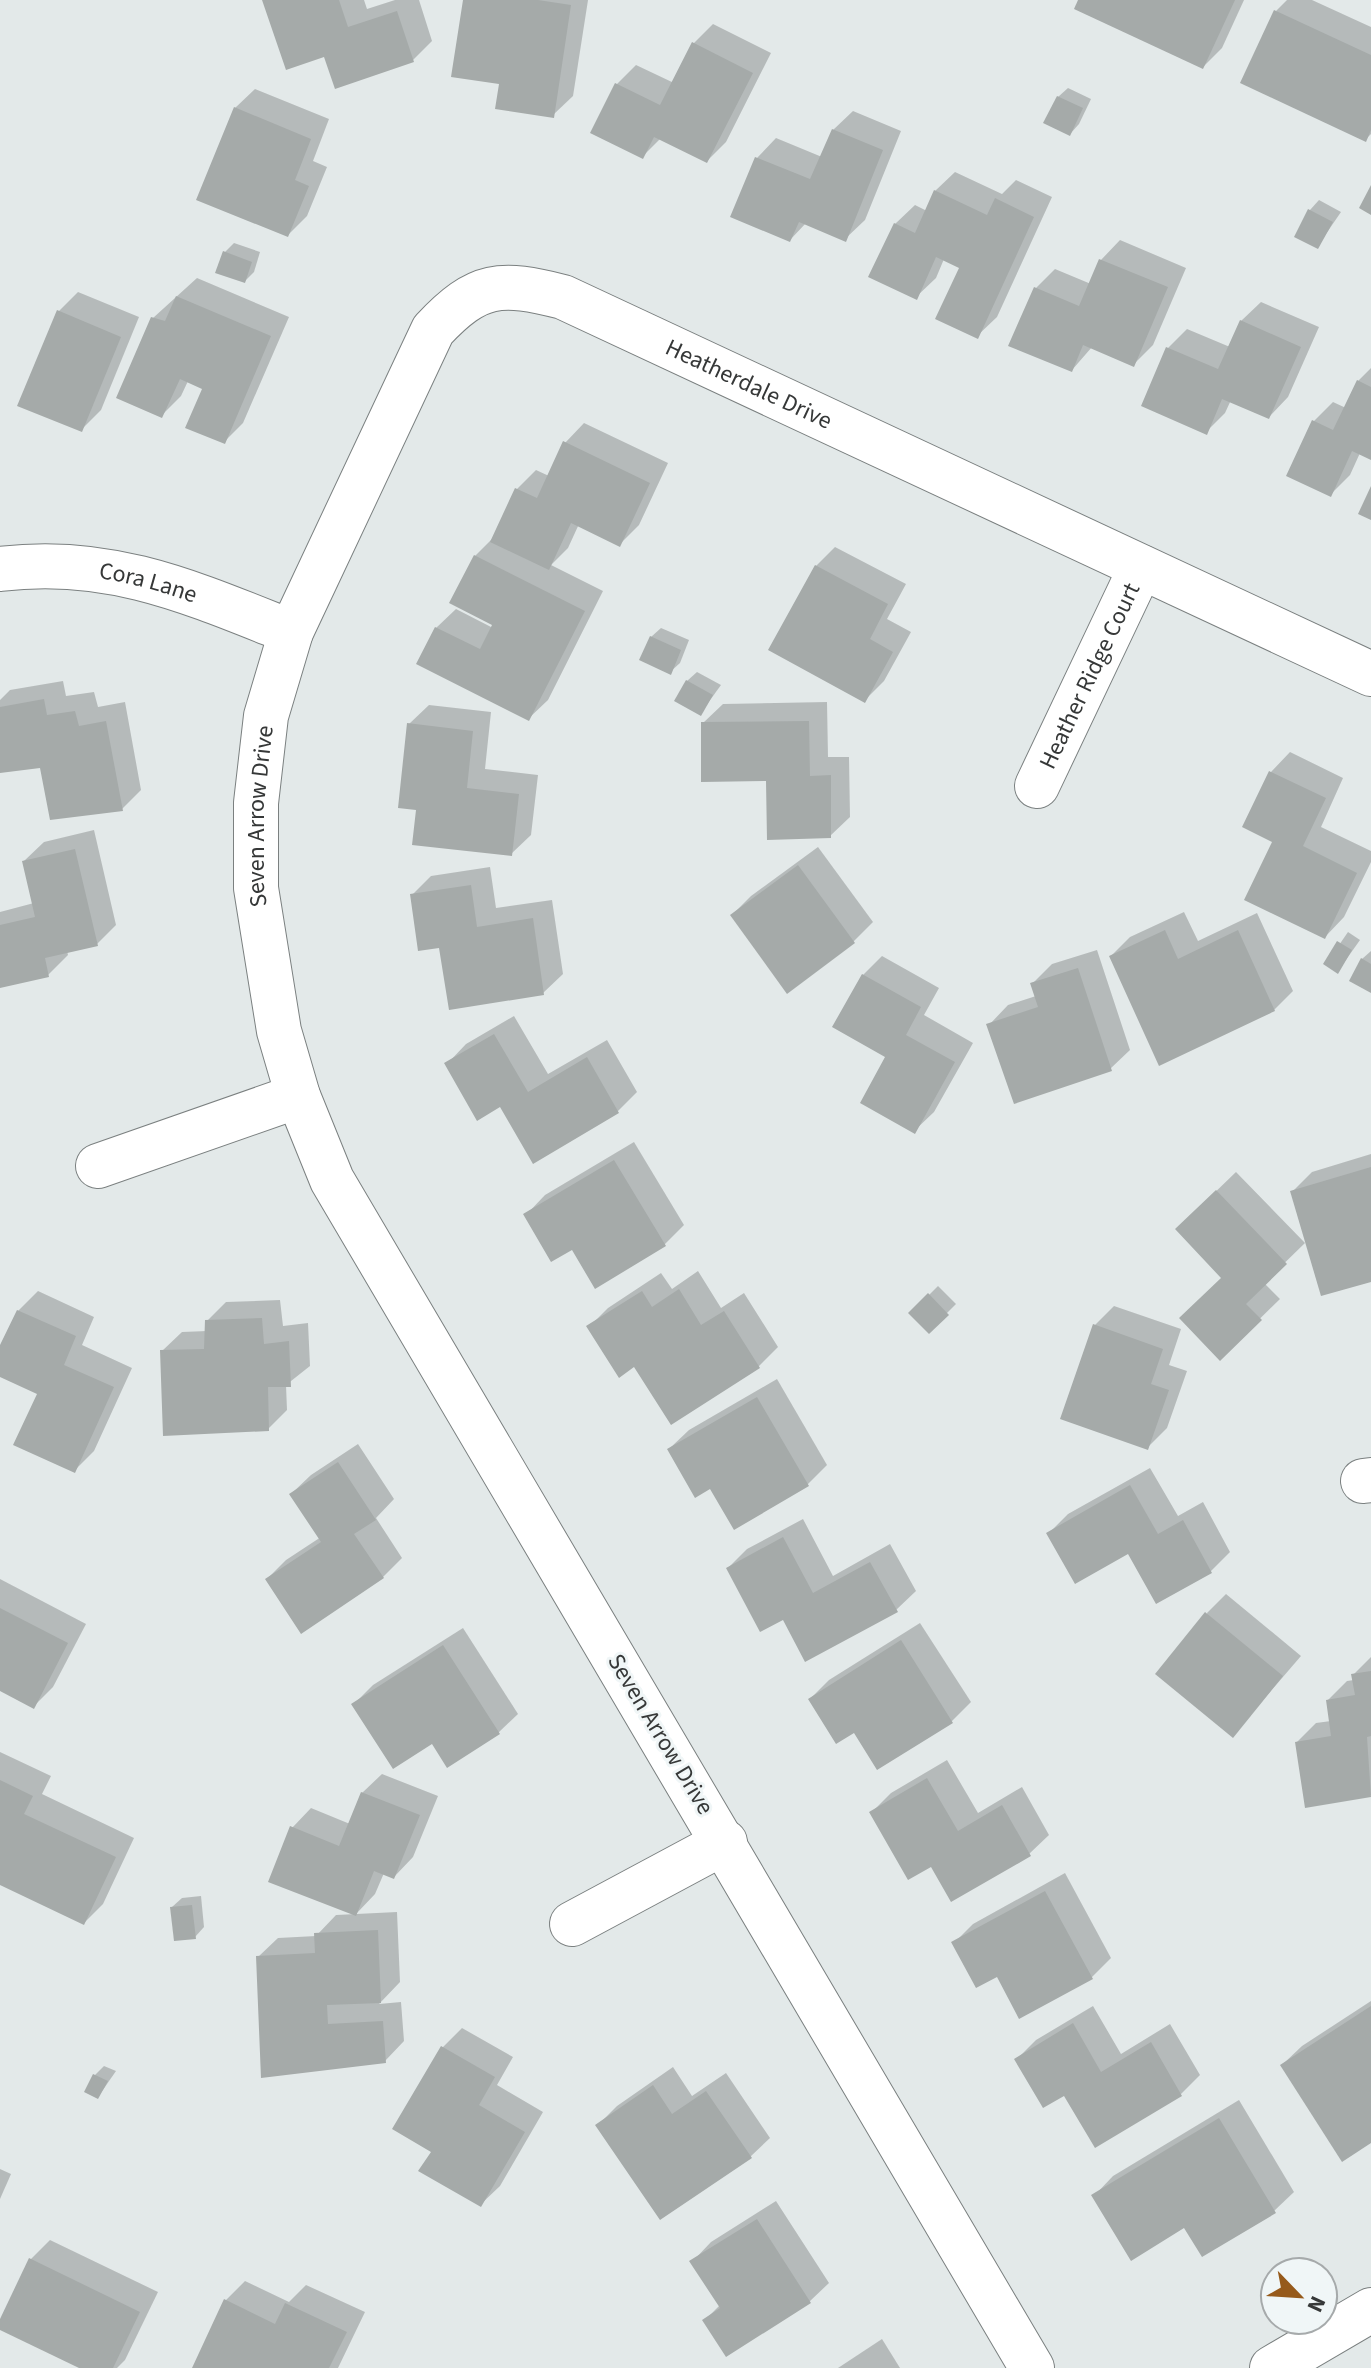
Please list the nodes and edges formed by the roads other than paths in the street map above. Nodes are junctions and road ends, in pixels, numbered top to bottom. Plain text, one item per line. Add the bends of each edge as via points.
1 (1141, 567) junction
2 (0, 569) edge
3 (291, 632) junction
4 (1371, 674) edge
5 (1037, 786) dead end
6 (298, 1096) junction
7 (98, 1166) dead end
8 (725, 1842) junction
9 (572, 1924) dead end
10 (1371, 2310) edge
11 (1032, 2368) edge
12 (1272, 2368) edge

1 - 3 street, Heatherdale Drive via 563,297 523,287 462,300 433,330
1 - 4 street, Heatherdale Drive
1 - 5 street, Heather Ridge Court
2 - 3 street, Cora Lane via 40,564 111,569 173,585
3 - 6 street, Seven Arrow Drive via 266,716 256,803 256,888 279,1031
6 - 7 street
6 - 8 street, Seven Arrow Drive via 332,1180 371,1249
8 - 9 street
8 - 11 street, Seven Arrow Drive
10 - 12 street

